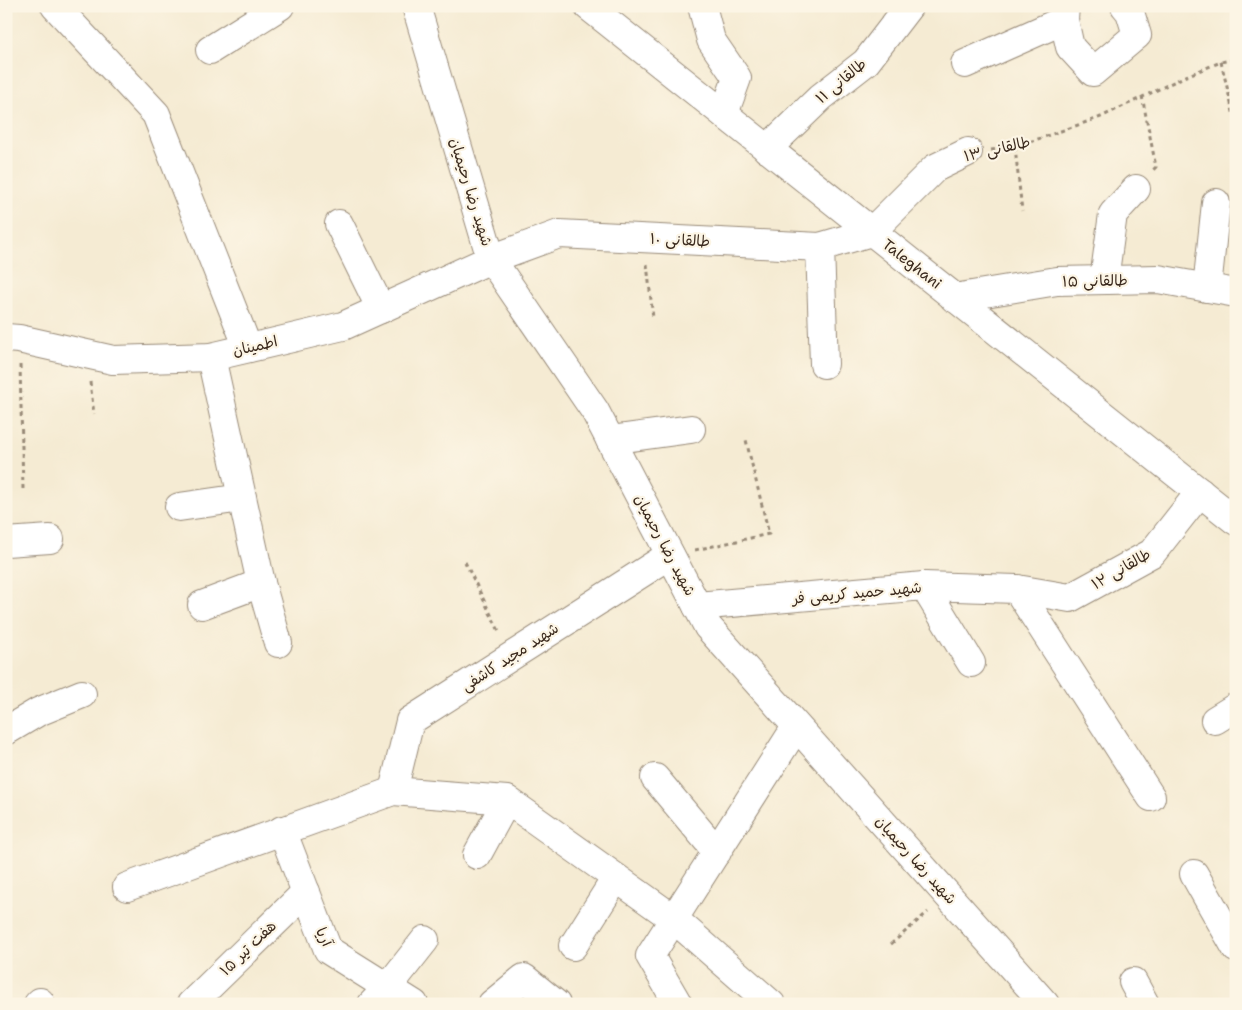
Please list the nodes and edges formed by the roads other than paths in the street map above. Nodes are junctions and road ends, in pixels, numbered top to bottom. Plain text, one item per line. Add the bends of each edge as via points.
1 (55, 6) edge
2 (280, 6) edge
3 (416, 6) edge
4 (588, 6) edge
5 (702, 6) edge
6 (908, 6) edge
7 (1125, 6) edge
8 (1064, 13) edge
9 (210, 50) dead end
10 (965, 64) dead end
11 (724, 114) junction
12 (767, 149) junction
13 (968, 152) road end
14 (1136, 188) road end
15 (1216, 203) dead end
16 (339, 224) dead end
17 (871, 232) junction
18 (820, 247) junction
19 (491, 259) junction
20 (1104, 280) junction
21 (1207, 288) junction
22 (1236, 293) edge
23 (954, 298) junction
24 (381, 309) junction
25 (13, 339) edge
26 (248, 348) junction
27 (212, 357) junction
28 (824, 364) dead end
29 (691, 429) dead end
30 (610, 440) junction
31 (1200, 492) junction
32 (242, 498) junction
33 (179, 507) dead end
34 (1236, 522) edge
35 (50, 539) dead end
36 (6, 542) edge
37 (670, 555) junction
38 (261, 583) junction
39 (924, 586) junction
40 (1017, 589) junction
41 (202, 605) dead end
42 (697, 606) junction
43 (278, 643) dead end
44 (970, 663) dead end
45 (82, 694) dead end
46 (796, 726) junction
47 (6, 731) edge
48 (655, 778) dead end
49 (393, 791) junction
50 (1151, 797) dead end
51 (507, 800) junction
52 (282, 830) junction
53 (717, 852) junction
54 (477, 856) dead end
55 (1194, 874) dead end
56 (616, 878) junction
57 (127, 887) dead end
58 (306, 892) junction
59 (674, 920) junction
60 (425, 940) dead end
61 (573, 946) dead end
62 (1236, 948) edge
63 (380, 995) edge
64 (1042, 1003) edge
65 (190, 1004) edge
66 (414, 1004) edge
67 (492, 1004) edge
68 (556, 1004) edge
69 (678, 1004) edge
70 (771, 1004) edge

1 - 26 street via 156,114
2 - 9 street
3 - 19 street, شهید رضا رحیمیان
4 - 11 street, Taleghani
5 - 11 street via 711,40 738,78
6 - 12 street, طالقانی ۱۱ via 866,62 820,97
7 - 8 street via 1137,35 1093,72 1070,47
8 - 10 street
11 - 12 street, Taleghani
12 - 17 street, Taleghani
13 - 17 street, طالقانی ۱۳ via 935,168
14 - 20 street via 1112,214
15 - 21 street
16 - 24 street
17 - 18 street, طالقانی ۱۰
17 - 23 street, Taleghani
18 - 19 street, طالقانی ۱۰ via 560,234
18 - 28 street
19 - 24 street, اطمینان
19 - 30 street, شهید رضا رحیمیان via 595,411
20 - 21 street, طالقانی ۱۵ via 1158,279
20 - 23 street, طالقانی ۱۵ via 1057,281
21 - 22 street, طالقانی ۱۵
23 - 31 street, Taleghani
24 - 26 street, اطمینان via 343,326
25 - 27 street, اطمینان via 112,360
26 - 27 street, اطمینان
27 - 32 street
29 - 30 street
30 - 37 street, شهید رضا رحیمیان
31 - 34 street, Taleghani
31 - 40 street, طالقانی ۱۲ via 1152,554 1070,598
32 - 33 street
32 - 38 street
35 - 36 street
37 - 42 street, شهید رضا رحیمیان
37 - 49 street, شهید مجید کاشفی via 410,721
38 - 41 street
38 - 43 street
39 - 40 street, شهید حمید کریمی فر
39 - 42 street, شهید حمید کریمی فر
39 - 44 street
40 - 50 street
42 - 46 street, شهید رضا رحیمیان via 708,628
45 - 47 street via 38,712
46 - 53 street
46 - 64 street, شهید رضا رحیمیان
48 - 53 street
49 - 51 street
49 - 52 street
51 - 54 street
51 - 56 street
52 - 57 street
52 - 58 street, آریا
53 - 59 street
55 - 62 street
56 - 59 street
56 - 61 street
58 - 63 street, آریا via 328,950
58 - 65 street, هفت تیر ۱۵
59 - 69 street via 650,956
59 - 70 street
60 - 63 street
63 - 66 street, آریا
67 - 68 street via 524,978

